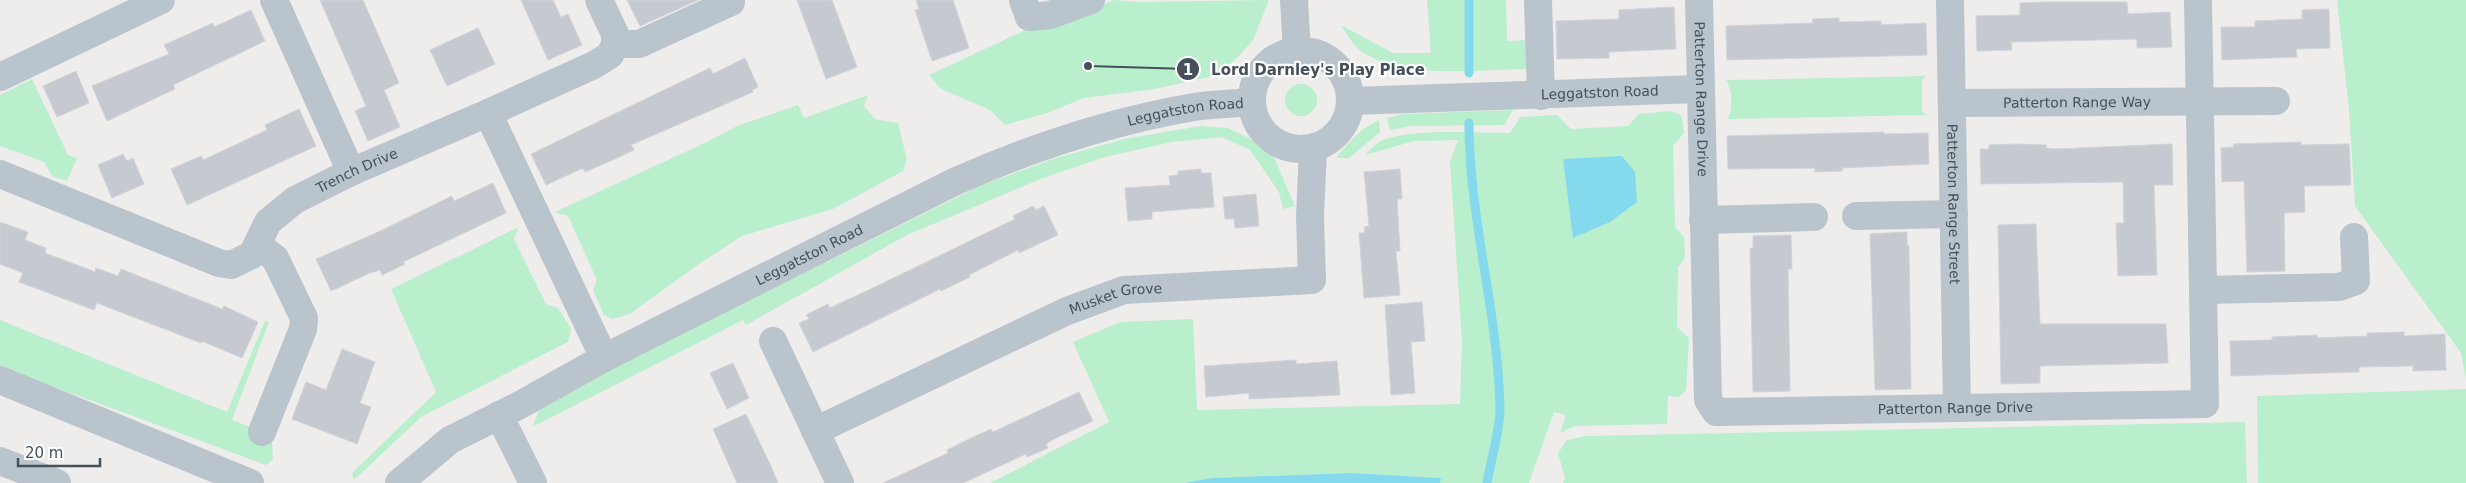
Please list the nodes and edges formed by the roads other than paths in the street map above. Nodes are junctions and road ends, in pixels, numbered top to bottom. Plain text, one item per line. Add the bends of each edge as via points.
1 (160, 0) edge
2 (274, 0) edge
3 (599, 0) edge
4 (730, 0) edge
5 (1023, 0) edge
6 (1091, 0) edge
7 (1294, 0) edge
8 (1538, 0) edge
9 (1699, 0) edge
10 (1950, 0) edge
11 (2198, 0) edge
12 (615, 44) junction
13 (1297, 51) junction
14 (0, 77) edge
15 (1699, 89) junction
16 (1541, 96) junction
17 (2276, 100) dead end
18 (1351, 101) junction
19 (2200, 101) junction
20 (1252, 102) junction
21 (1953, 103) junction
22 (488, 113) junction
23 (1313, 149) junction
24 (351, 172) junction
25 (0, 174) edge
26 (1954, 214) junction
27 (1856, 216) dead end
28 (1814, 218) dead end
29 (1703, 220) junction
30 (2354, 238) dead end
31 (257, 245) junction
32 (2203, 290) junction
33 (774, 341) dead end
34 (604, 358) junction
35 (0, 380) edge
36 (1957, 408) junction
37 (499, 415) junction
38 (815, 431) junction
39 (262, 432) dead end
40 (0, 461) edge
41 (57, 483) edge
42 (250, 483) edge
43 (399, 483) edge
44 (533, 483) edge
45 (840, 483) edge

1 - 14 street
2 - 24 street
3 - 12 street
4 - 12 street via 639,44
5 - 6 street via 1029,17 1050,14
7 - 13 street
8 - 16 street
9 - 15 street, Patterton Range Drive
10 - 21 street, Patterton Range Street
11 - 19 street, Patterton Range Drive
12 - 22 street, Trench Drive via 610,55 594,65
13 - 18 street via 1314,52 1329,59 1348,85
13 - 20 street via 1283,54 1260,73 1253,87
15 - 16 street, Leggatston Road
15 - 29 street, Patterton Range Drive
16 - 18 street, Leggatston Road
17 - 19 street, Patterton Range Way
18 - 23 street via 1348,117 1340,131
19 - 21 street, Patterton Range Way
19 - 32 street, Patterton Range Drive
20 - 23 street via 1255,119 1264,134 1278,145 1296,150
20 - 34 street, Leggatston Road via 1195,107 1129,122 986,168
21 - 26 street, Patterton Range Street
22 - 24 street, Trench Drive
22 - 34 street
23 - 38 street, Musket Grove via 1312,280 1124,290 1067,311
24 - 31 street, Trench Drive via 295,200 268,222
25 - 31 street, Trench Drive via 219,263 231,265 240,262 252,255
26 - 27 street
26 - 36 street, Patterton Range Street
28 - 29 street
29 - 36 street, Patterton Range Drive via 1708,400 1716,412
30 - 32 street via 2356,281 2348,284 2339,287
31 - 39 street via 275,258 304,318 304,329
32 - 36 street, Patterton Range Drive via 2205,404
33 - 38 street
34 - 37 street, Leggatston Road
35 - 42 street
37 - 43 street, Leggatston Road via 450,440
37 - 44 street
38 - 45 street
40 - 41 street

